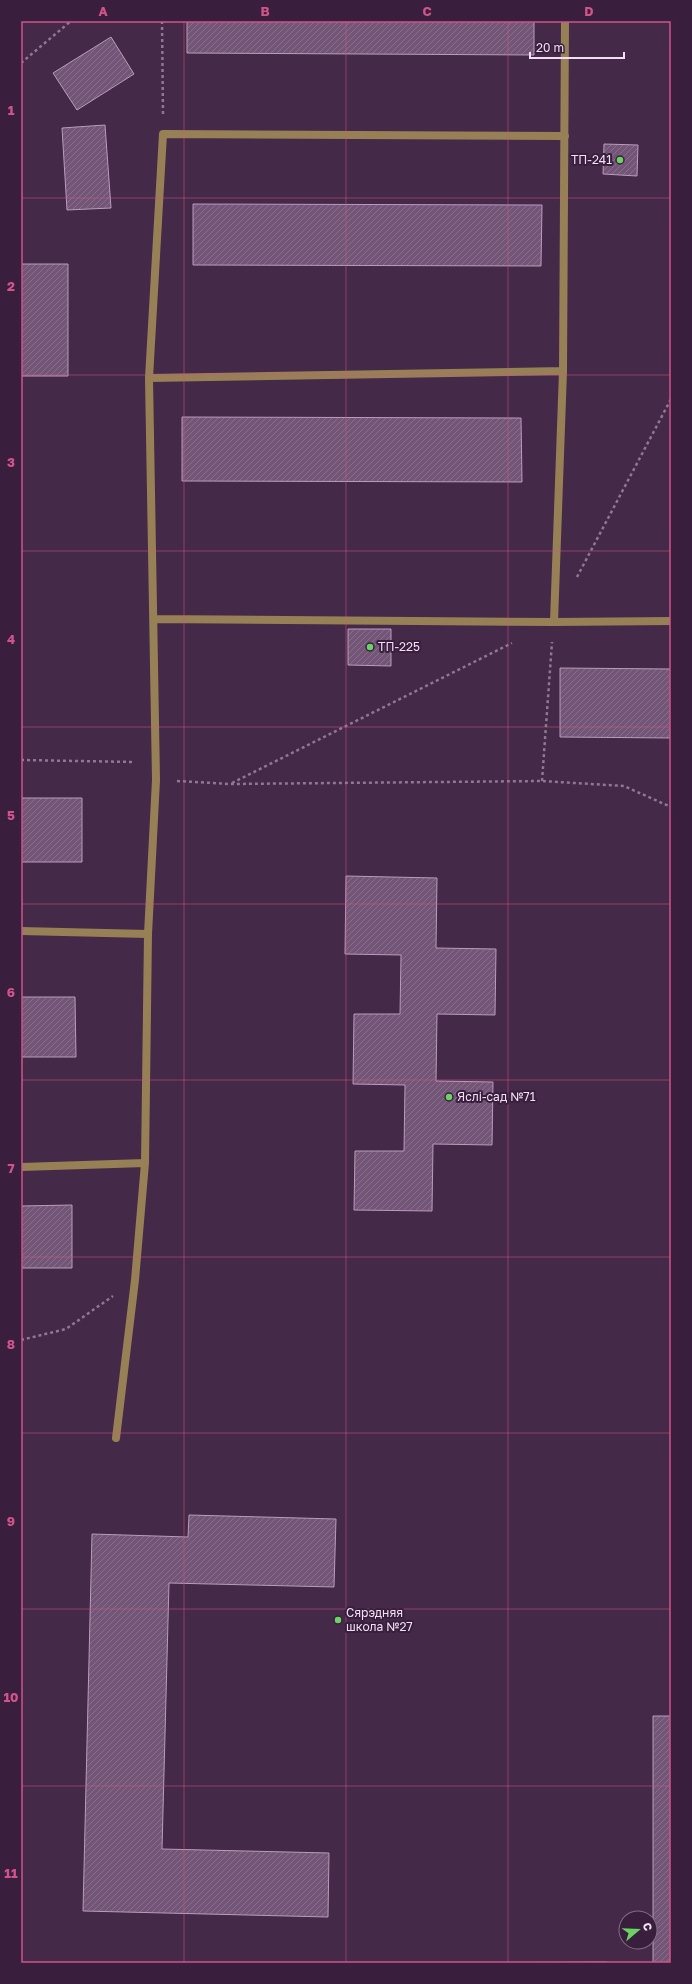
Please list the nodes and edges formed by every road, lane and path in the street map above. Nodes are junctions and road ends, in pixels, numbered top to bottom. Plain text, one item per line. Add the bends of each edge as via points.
1 (72, 21) edge
2 (162, 21) edge
3 (565, 21) edge
4 (21, 63) edge
5 (163, 134) junction
6 (564, 136) junction
7 (563, 371) junction
8 (149, 378) junction
9 (671, 399) edge
10 (576, 580) dead end
11 (154, 619) junction
12 (671, 621) edge
13 (554, 622) junction
14 (519, 640) dead end
15 (21, 760) edge
16 (156, 762) junction
17 (156, 780) junction
18 (542, 781) junction
19 (230, 784) junction
20 (671, 808) edge
21 (21, 932) edge
22 (148, 934) junction
23 (145, 1163) junction
24 (21, 1167) edge
25 (135, 1280) junction
26 (21, 1340) edge
27 (116, 1438) dead end

1 - 4 path
2 - 5 path
3 - 6 lane
5 - 6 lane
5 - 8 lane
6 - 7 lane
7 - 8 lane
7 - 13 lane
8 - 11 lane
9 - 10 path
11 - 13 lane
11 - 16 lane
12 - 13 lane
13 - 18 path
14 - 19 path
15 - 16 path
16 - 17 lane
17 - 19 path
17 - 22 lane
18 - 19 path
18 - 20 path via 624,786
21 - 22 lane
22 - 23 lane
23 - 24 lane
23 - 25 lane
25 - 26 path via 66,1329
25 - 27 lane

